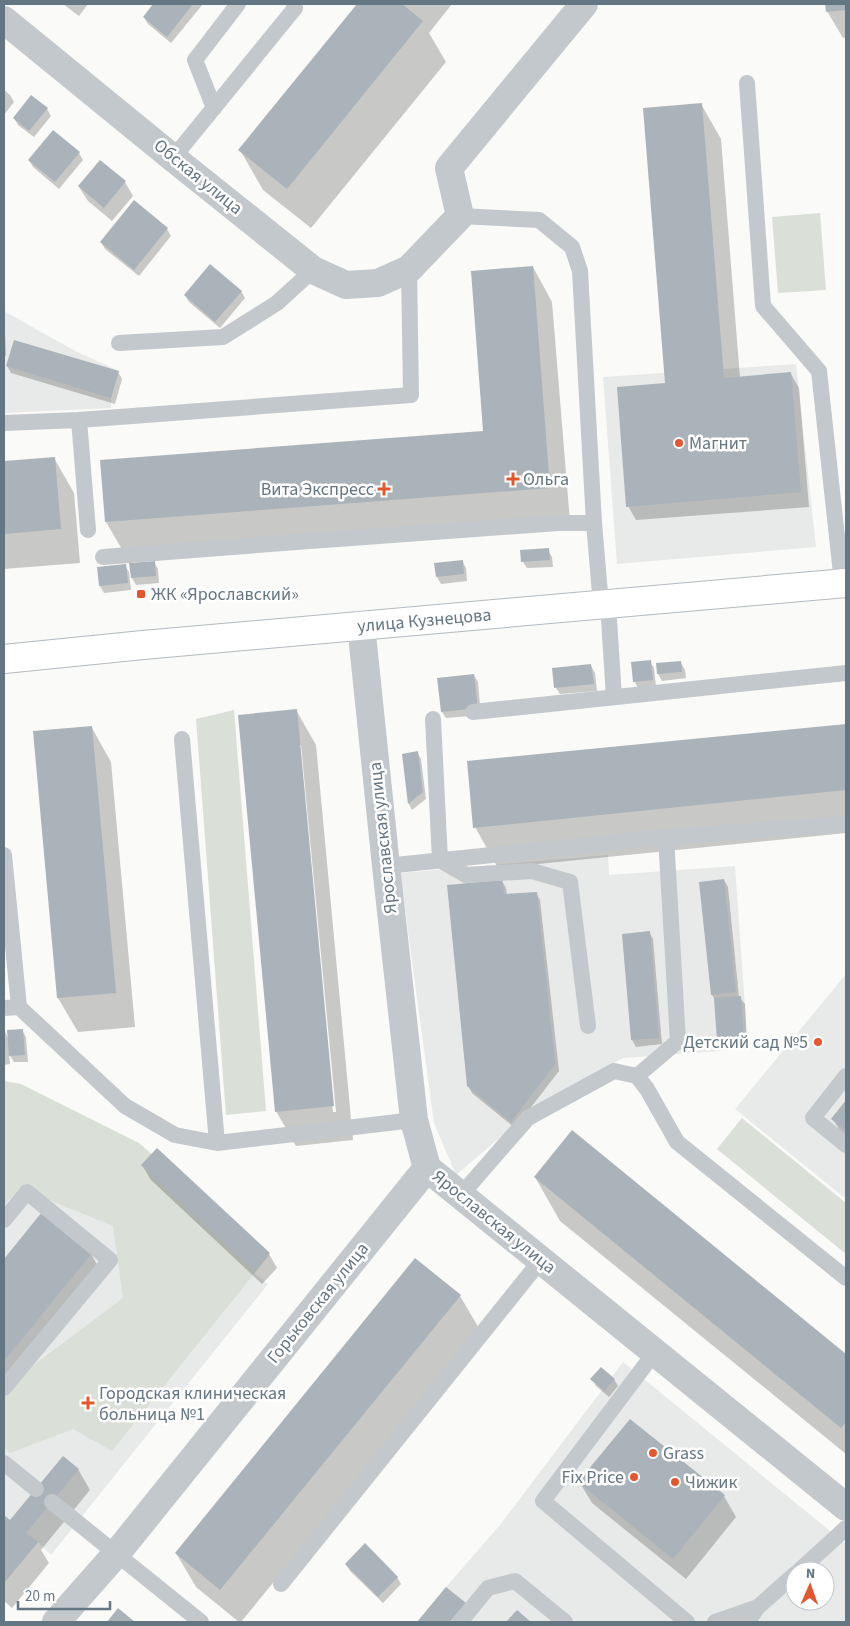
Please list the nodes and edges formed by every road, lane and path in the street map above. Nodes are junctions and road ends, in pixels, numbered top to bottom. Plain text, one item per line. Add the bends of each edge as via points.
1 (238, 4) edge
2 (294, 4) edge
3 (584, 4) edge
4 (5, 22) edge
5 (747, 83) dead end
6 (214, 108) junction
7 (173, 158) junction
8 (460, 216) junction
9 (313, 270) junction
10 (409, 270) junction
11 (119, 343) dead end
12 (79, 420) junction
13 (4, 423) edge
14 (839, 489) edge
15 (594, 522) junction
16 (88, 530) dead end
17 (103, 557) dead end
18 (844, 583) edge
19 (605, 605) junction
20 (361, 625) junction
21 (4, 659) edge
22 (846, 673) edge
23 (614, 697) junction
24 (473, 712) dead end
25 (433, 719) dead end
26 (182, 739) dead end
27 (846, 824) edge
28 (666, 837) junction
29 (4, 855) edge
30 (440, 860) junction
31 (386, 866) junction
32 (11, 1008) edge
33 (588, 1026) dead end
34 (637, 1076) junction
35 (846, 1076) edge
36 (414, 1120) junction
37 (217, 1143) junction
38 (846, 1145) edge
39 (427, 1168) junction
40 (460, 1196) junction
41 (4, 1220) edge
42 (541, 1260) junction
43 (846, 1278) edge
44 (655, 1352) junction
45 (4, 1388) edge
46 (4, 1462) edge
47 (36, 1489) dead end
48 (52, 1502) dead end
49 (846, 1507) edge
50 (846, 1528) edge
51 (116, 1553) junction
52 (810, 1561) edge
53 (785, 1583) edge
54 (282, 1584) dead end
55 (758, 1607) junction
56 (56, 1622) edge
57 (201, 1622) edge
58 (460, 1622) edge
59 (565, 1622) edge
60 (687, 1622) edge
61 (715, 1622) edge
62 (747, 1622) edge

1 - 6 lane via 195,60
2 - 6 lane via 295,8
3 - 8 street via 448,168
4 - 7 street, Обская улица
5 - 14 lane via 763,306 819,371
6 - 7 lane
7 - 9 street, Обская улица
8 - 10 street
8 - 15 lane via 539,220 572,247 580,271
9 - 10 street, Обская улица via 346,285 378,283
9 - 11 lane via 277,303 223,337
10 - 12 lane via 412,395
12 - 13 lane
12 - 16 lane
14 - 18 lane
15 - 17 lane
15 - 19 lane
18 - 19 street, улица Кузнецова
19 - 20 street, улица Кузнецова
19 - 23 lane
20 - 21 street, улица Кузнецова
20 - 31 street, Ярославская улица
22 - 23 lane
23 - 24 lane
25 - 30 lane
26 - 37 lane
27 - 28 lane
28 - 30 lane
28 - 34 lane via 678,1041
29 - 32 lane
30 - 31 lane
30 - 33 lane via 466,875 532,870 570,882
31 - 36 street, Ярославская улица
32 - 37 lane via 125,1106 174,1135
34 - 40 lane via 614,1071 528,1118
34 - 43 lane via 677,1142
35 - 38 lane via 813,1118
36 - 37 lane
36 - 39 street, Ярославская улица
39 - 40 street, Ярославская улица
39 - 51 street, Горьковская улица
40 - 42 street, Ярославская улица
41 - 45 lane via 27,1192 110,1260
42 - 44 street, Ярославская улица
42 - 54 lane
44 - 49 street, Ярославская улица
44 - 60 lane via 543,1501
46 - 47 lane
48 - 51 lane
50 - 52 lane
51 - 56 street, Горьковская улица
51 - 57 lane
53 - 55 lane
55 - 61 lane
55 - 62 lane
58 - 59 lane via 488,1588 515,1581

